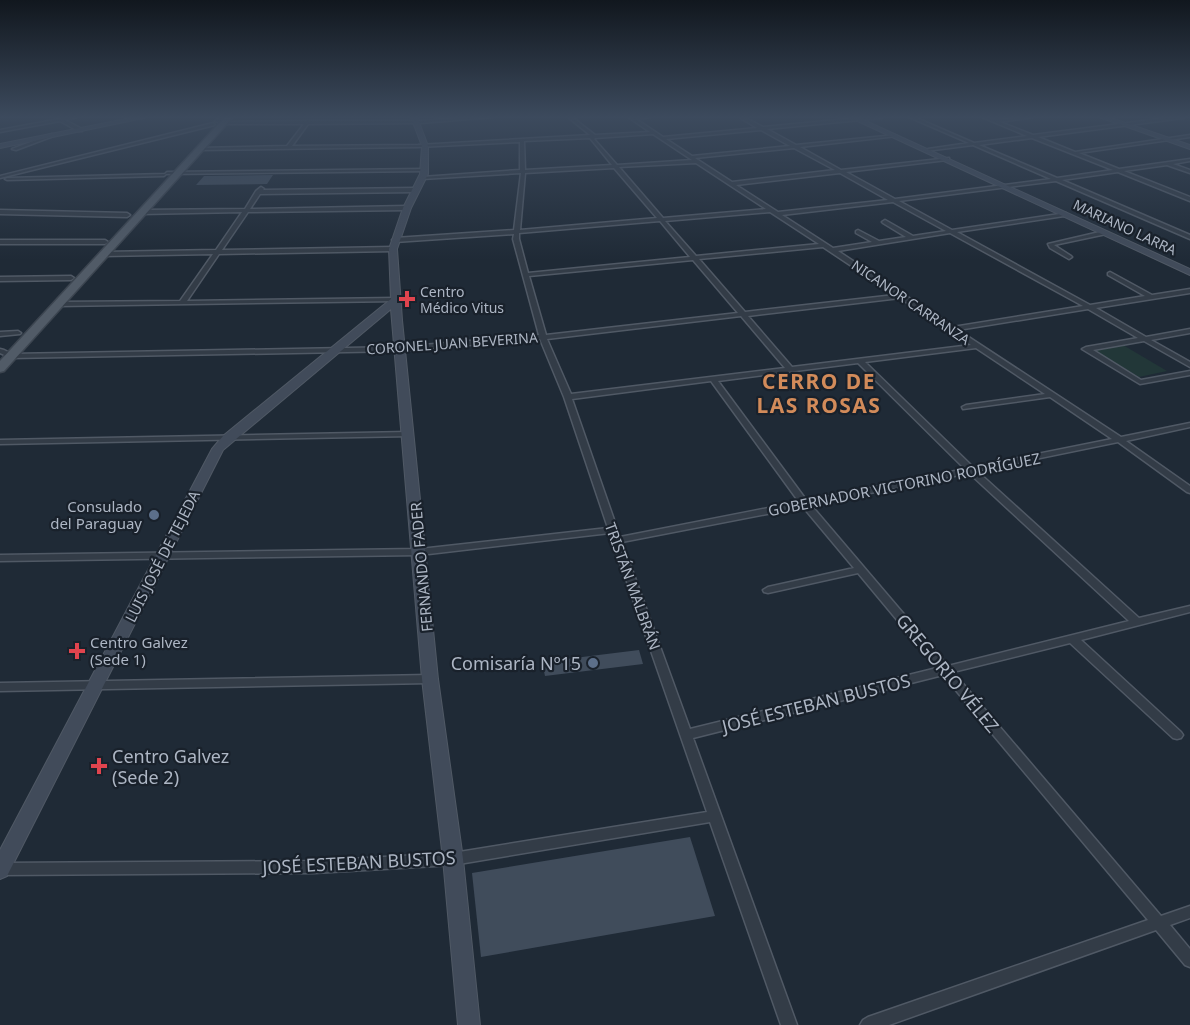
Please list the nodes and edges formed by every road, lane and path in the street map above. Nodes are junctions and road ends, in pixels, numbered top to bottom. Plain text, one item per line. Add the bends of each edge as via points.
1 (50, 165) edge
2 (178, 165) edge
3 (180, 165) edge
4 (424, 165) edge
5 (523, 165) edge
6 (637, 165) edge
7 (703, 165) edge
8 (829, 165) edge
9 (895, 165) edge
10 (959, 165) edge
11 (1023, 165) edge
12 (1105, 165) edge
13 (1160, 165) edge
14 (1169, 165) edge
15 (615, 167) junction
16 (1118, 170) junction
17 (840, 171) junction
18 (1190, 172) edge
19 (523, 173) junction
20 (169, 174) junction
21 (423, 174) junction
22 (0, 178) edge
23 (1056, 179) junction
24 (731, 184) junction
25 (263, 185) dead end
26 (1006, 187) junction
27 (415, 190) junction
28 (258, 192) junction
29 (1190, 199) edge
30 (895, 200) junction
31 (408, 208) junction
32 (771, 210) junction
33 (245, 211) junction
34 (0, 212) edge
35 (141, 212) junction
36 (778, 214) junction
37 (1064, 214) junction
38 (127, 215) junction
39 (660, 220) junction
40 (885, 222) dead end
41 (515, 232) junction
42 (858, 232) dead end
43 (952, 232) junction
44 (1104, 233) junction
45 (1190, 237) edge
46 (912, 238) junction
47 (0, 242) edge
48 (105, 242) junction
49 (878, 243) junction
50 (394, 244) junction
51 (826, 245) junction
52 (834, 250) junction
53 (217, 252) junction
54 (103, 254) junction
55 (1070, 257) dead end
56 (693, 258) junction
57 (1190, 272) edge
58 (1110, 274) dead end
59 (525, 275) junction
60 (70, 278) junction
61 (0, 279) edge
62 (1190, 291) edge
63 (900, 296) junction
64 (1151, 297) junction
65 (396, 300) junction
66 (182, 303) junction
67 (58, 304) junction
68 (1091, 308) junction
69 (741, 314) junction
70 (951, 329) junction
71 (1190, 331) edge
72 (0, 333) edge
73 (18, 333) junction
74 (543, 337) junction
75 (1144, 338) junction
76 (978, 346) junction
77 (400, 348) junction
78 (334, 350) junction
79 (4, 353) edge
80 (860, 361) junction
81 (1190, 365) edge
82 (0, 368) edge
83 (790, 370) junction
84 (1190, 373) edge
85 (714, 380) junction
86 (1052, 395) junction
87 (568, 397) junction
88 (966, 407) dead end
89 (1190, 425) edge
90 (408, 434) junction
91 (227, 439) junction
92 (1120, 440) junction
93 (0, 442) edge
94 (971, 470) junction
95 (1190, 490) edge
96 (805, 504) junction
97 (615, 535) junction
98 (420, 552) junction
99 (163, 555) junction
100 (0, 558) edge
101 (860, 570) junction
102 (768, 591) dead end
103 (1190, 609) edge
104 (1137, 622) junction
105 (1073, 639) junction
106 (946, 672) junction
107 (430, 679) junction
108 (95, 686) junction
109 (0, 687) edge
110 (685, 735) junction
111 (1177, 735) dead end
112 (714, 816) junction
113 (453, 859) junction
114 (0, 869) edge
115 (1190, 912) edge
116 (1159, 923) junction
117 (1190, 960) edge
118 (470, 1025) edge
119 (789, 1025) edge
120 (868, 1025) edge

1 - 22 street
2 - 20 main road
3 - 20 main road
4 - 21 main road, FERNANDO FADER
5 - 19 street, TRISTÁN MALBRÁN
6 - 15 street
7 - 24 street, NICANOR CARRANZA
8 - 17 street
9 - 17 street
10 - 26 main road, MARIANO LARRA
11 - 23 street
12 - 16 street
13 - 16 street
14 - 18 street
15 - 19 street
15 - 39 street
16 - 23 street
16 - 29 street
17 - 24 street
17 - 30 street
19 - 21 street
19 - 41 street, TRISTÁN MALBRÁN
20 - 21 street
20 - 22 street
20 - 35 main road
20 - 38 main road
21 - 27 main road, FERNANDO FADER
23 - 26 street
23 - 45 street
24 - 32 street, NICANOR CARRANZA
25 - 28 street
26 - 30 street
26 - 37 main road, MARIANO LARRA
27 - 28 street
27 - 31 main road, FERNANDO FADER
28 - 33 street
30 - 36 street
30 - 43 street
31 - 33 street
31 - 50 main road, FERNANDO FADER
32 - 36 street, NICANOR CARRANZA
32 - 39 street
33 - 35 street
33 - 53 street
34 - 38 street
35 - 54 main road
36 - 51 street, NICANOR CARRANZA
37 - 43 street
37 - 44 main road, MARIANO LARRA
38 - 48 main road
39 - 41 street
39 - 56 street
40 - 46 street
41 - 50 street
41 - 59 street, TRISTÁN MALBRÁN
42 - 49 street
43 - 46 street
43 - 68 street
44 - 55 street via 1051,244
44 - 57 main road, MARIANO LARRA
46 - 49 street
47 - 48 street
48 - 60 main road
49 - 52 street
50 - 53 street
50 - 65 main road, FERNANDO FADER
51 - 52 street, NICANOR CARRANZA
51 - 56 street
52 - 63 street, NICANOR CARRANZA
53 - 54 street
53 - 66 street
54 - 67 main road
56 - 59 street
56 - 69 street
58 - 64 street
59 - 74 street, TRISTÁN MALBRÁN
60 - 61 street
60 - 73 main road
62 - 64 street
63 - 69 street, CORONEL JUAN BEVERINA
63 - 70 street, NICANOR CARRANZA
64 - 68 street
65 - 66 street
65 - 77 main road, FERNANDO FADER
65 - 78 main road, LUIS JOSÉ DE TEJEDA
66 - 67 street
67 - 79 main road
68 - 70 street
68 - 75 street
69 - 74 street, CORONEL JUAN BEVERINA
69 - 83 street
70 - 76 street, NICANOR CARRANZA
71 - 75 street
72 - 73 street
73 - 79 main road
74 - 77 street, CORONEL JUAN BEVERINA
74 - 87 street, TRISTÁN MALBRÁN
75 - 81 street
75 - 84 street via 1086,349 1140,382
76 - 80 street
76 - 86 street, NICANOR CARRANZA
77 - 78 street, CORONEL JUAN BEVERINA
77 - 90 main road, FERNANDO FADER
78 - 79 street, CORONEL JUAN BEVERINA
78 - 91 main road, LUIS JOSÉ DE TEJEDA
79 - 82 main road
80 - 83 street
80 - 94 street
83 - 85 street
85 - 87 street
85 - 96 street, GREGORIO VÉLEZ
86 - 88 street
86 - 92 street, NICANOR CARRANZA
87 - 97 street, TRISTÁN MALBRÁN
89 - 92 street, GOBERNADOR VICTORINO RODRÍGUEZ
90 - 91 street
90 - 98 main road, FERNANDO FADER
91 - 93 street
91 - 99 main road, LUIS JOSÉ DE TEJEDA via 218,449
92 - 94 street, GOBERNADOR VICTORINO RODRÍGUEZ
92 - 95 street, NICANOR CARRANZA
94 - 96 street, GOBERNADOR VICTORINO RODRÍGUEZ
94 - 104 street
96 - 97 street, GOBERNADOR VICTORINO RODRÍGUEZ
96 - 101 street, GREGORIO VÉLEZ
97 - 98 street, GOBERNADOR VICTORINO RODRÍGUEZ
97 - 110 street, TRISTÁN MALBRÁN
98 - 99 street, GOBERNADOR VICTORINO RODRÍGUEZ
98 - 107 main road, FERNANDO FADER
99 - 100 street, GOBERNADOR VICTORINO RODRÍGUEZ
99 - 108 main road, LUIS JOSÉ DE TEJEDA
101 - 102 street
101 - 106 street, GREGORIO VÉLEZ
103 - 104 street, JOSÉ ESTEBAN BUSTOS
104 - 105 street, JOSÉ ESTEBAN BUSTOS
105 - 106 street, JOSÉ ESTEBAN BUSTOS
105 - 111 street
106 - 110 street, JOSÉ ESTEBAN BUSTOS
106 - 116 street, GREGORIO VÉLEZ
107 - 108 street
107 - 113 main road, FERNANDO FADER
108 - 109 street
108 - 114 main road, LUIS JOSÉ DE TEJEDA
110 - 112 street, TRISTÁN MALBRÁN
112 - 113 street, JOSÉ ESTEBAN BUSTOS
112 - 119 street, TRISTÁN MALBRÁN
113 - 114 street, JOSÉ ESTEBAN BUSTOS via 314,867
113 - 118 main road, FERNANDO FADER
115 - 116 street
116 - 117 street, GREGORIO VÉLEZ
116 - 120 street

